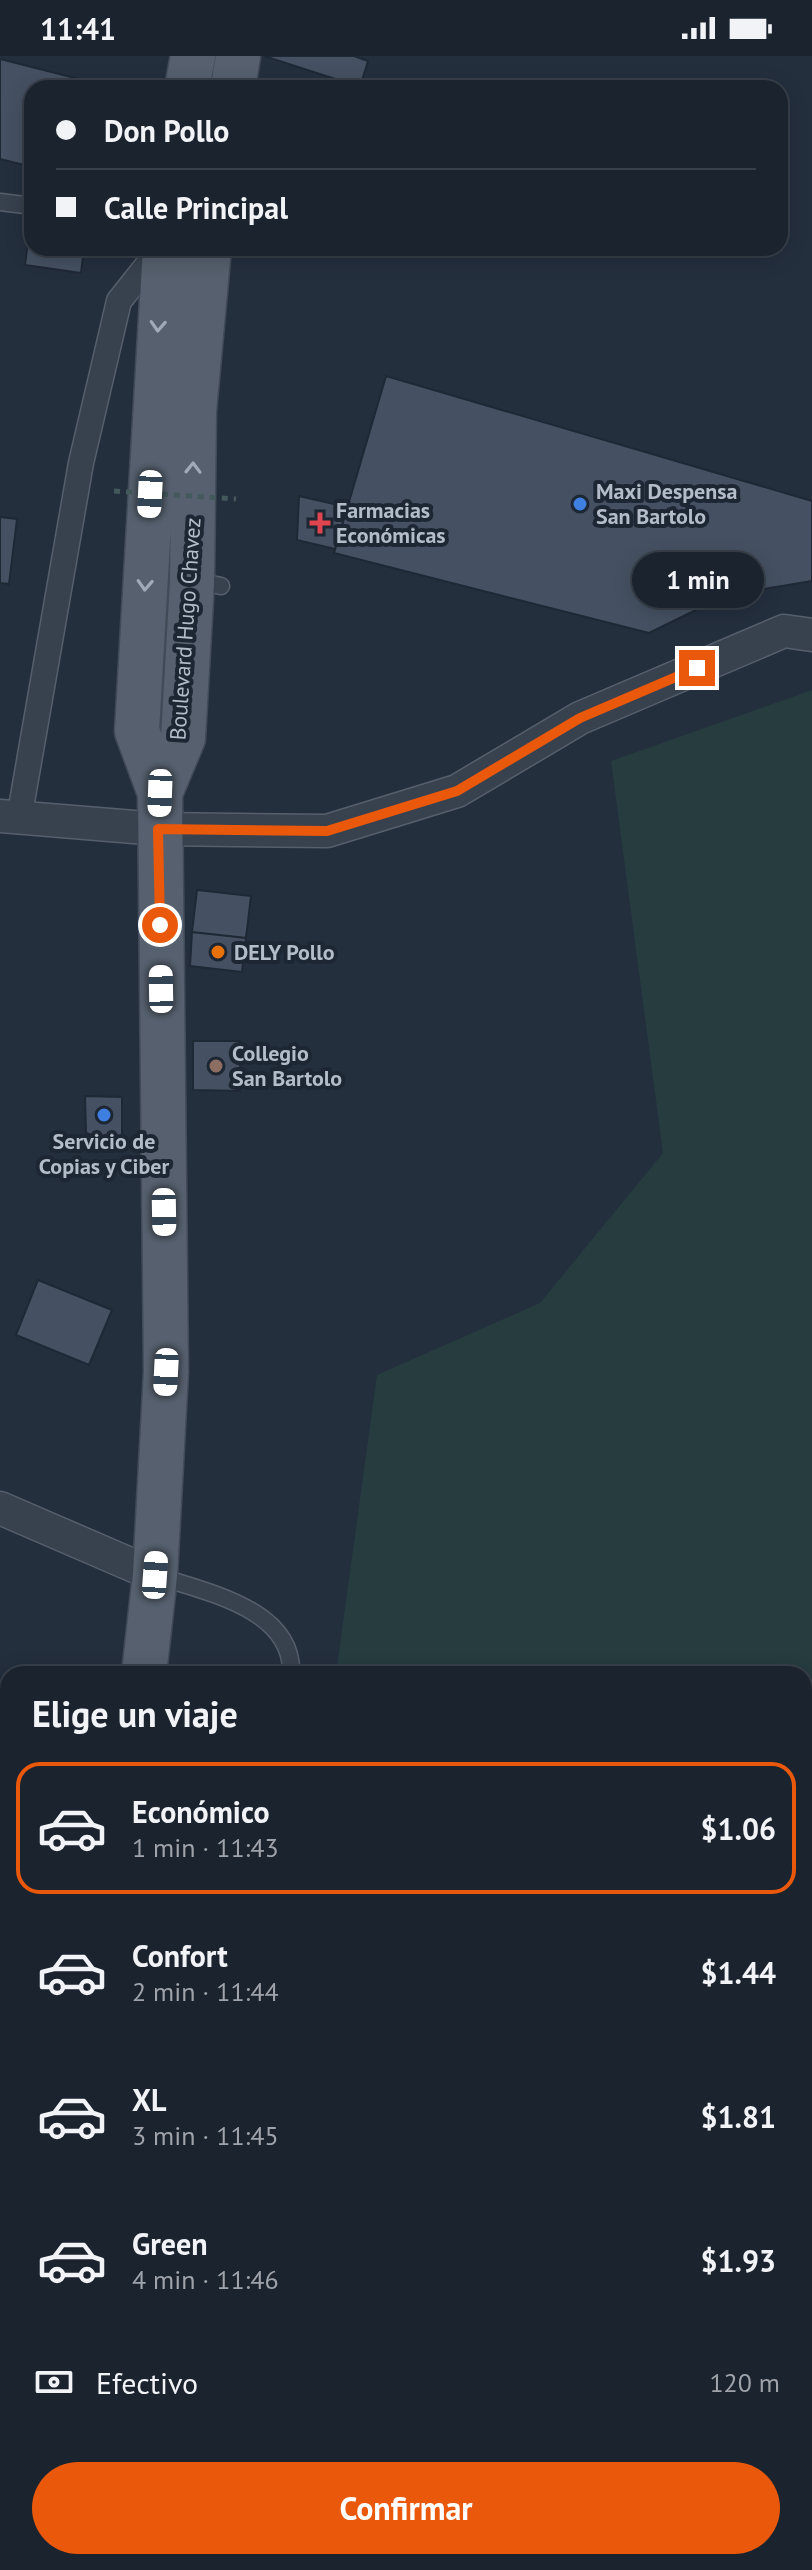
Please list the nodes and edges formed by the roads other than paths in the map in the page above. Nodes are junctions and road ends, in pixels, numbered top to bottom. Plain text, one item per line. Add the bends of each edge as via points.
1 (193, 56) edge
2 (238, 56) edge
3 (188, 80) edge
4 (234, 80) edge
5 (0, 202) edge
6 (24, 205) edge
7 (156, 256) edge
8 (163, 256) edge
9 (208, 256) edge
10 (812, 635) edge
11 (159, 811) junction
12 (9, 818) edge
13 (0, 1508) edge
14 (155, 1575) junction
15 (141, 1666) edge
16 (290, 1666) edge

1 - 3 main road
2 - 4 main road
5 - 6 lane
7 - 12 street via 119,301
8 -> 11 main road, Boulevard Hugo Chavez via 137,731
11 -> 9 main road, Boulevard Hugo Chavez via 183,738 206,583 194,411
10 - 11 street via 784,631 580,718 457,791 327,831
11 - 12 street
11 - 14 main road via 166,1372
13 - 14 street
14 - 15 main road
14 - 16 lane via 263,1618 285,1639

